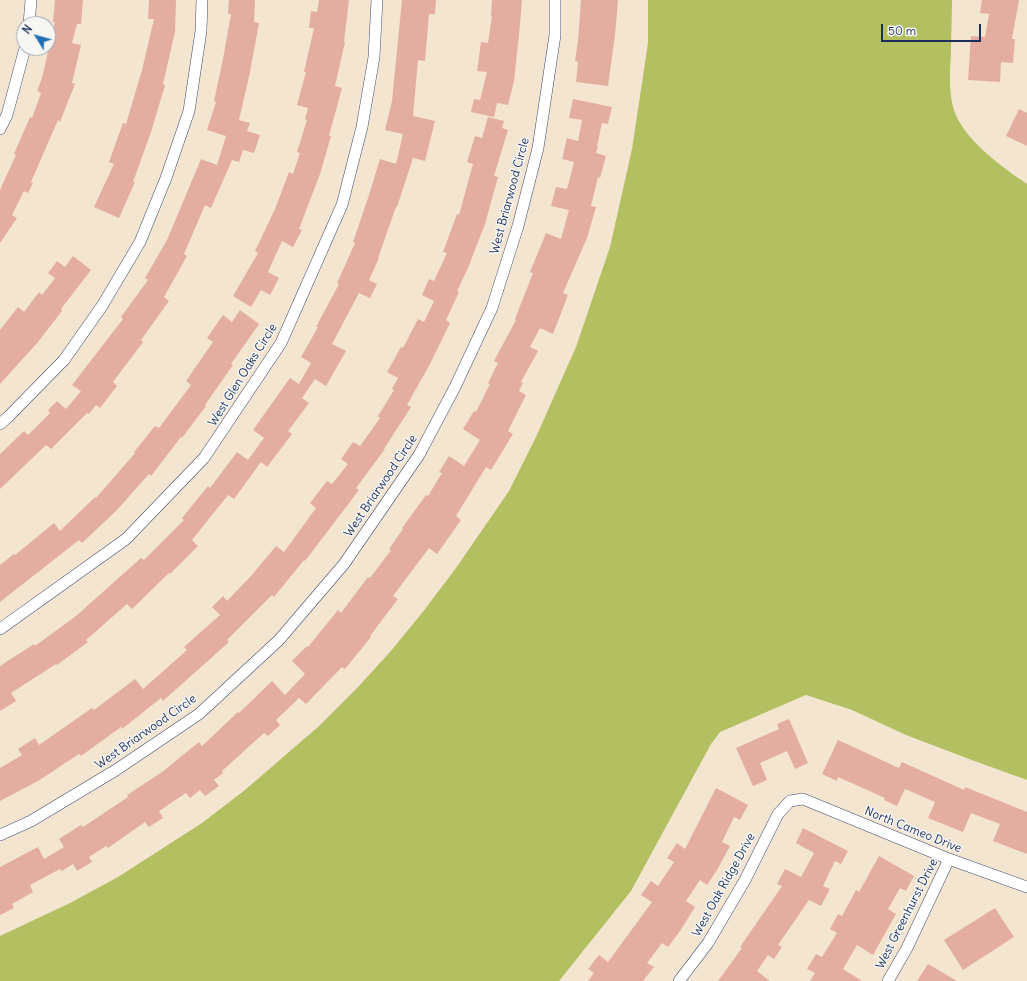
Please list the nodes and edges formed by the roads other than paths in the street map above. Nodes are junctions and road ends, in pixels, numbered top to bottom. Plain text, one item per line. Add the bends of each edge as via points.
1 (31, 0) edge
2 (202, 0) edge
3 (377, 0) edge
4 (555, 0) edge
5 (30, 16) edge
6 (23, 56) edge
7 (0, 129) edge
8 (0, 424) edge
9 (0, 629) edge
10 (790, 801) joint
11 (0, 835) edge
12 (949, 859) junction
13 (1027, 887) edge
14 (679, 981) edge
15 (888, 981) edge

1 - 5 street
2 - 8 street via 201,31 188,110 166,178 140,242 102,306 64,360
3 - 9 street, West Glen Oaks Circle via 373,65 362,127 342,205 281,343 204,458 131,534
4 - 11 street, West Briarwood Circle via 555,36 538,148 518,226 492,308 419,455 344,564 279,640 198,714 116,770 31,820
6 - 7 street via 7,115
10 - 12 street, North Cameo Drive via 803,799
10 - 14 street, West Oak Ridge Drive via 778,814 745,880 708,943
12 - 13 street, North Cameo Drive
12 - 15 street, West Greenhurst Drive via 907,948

